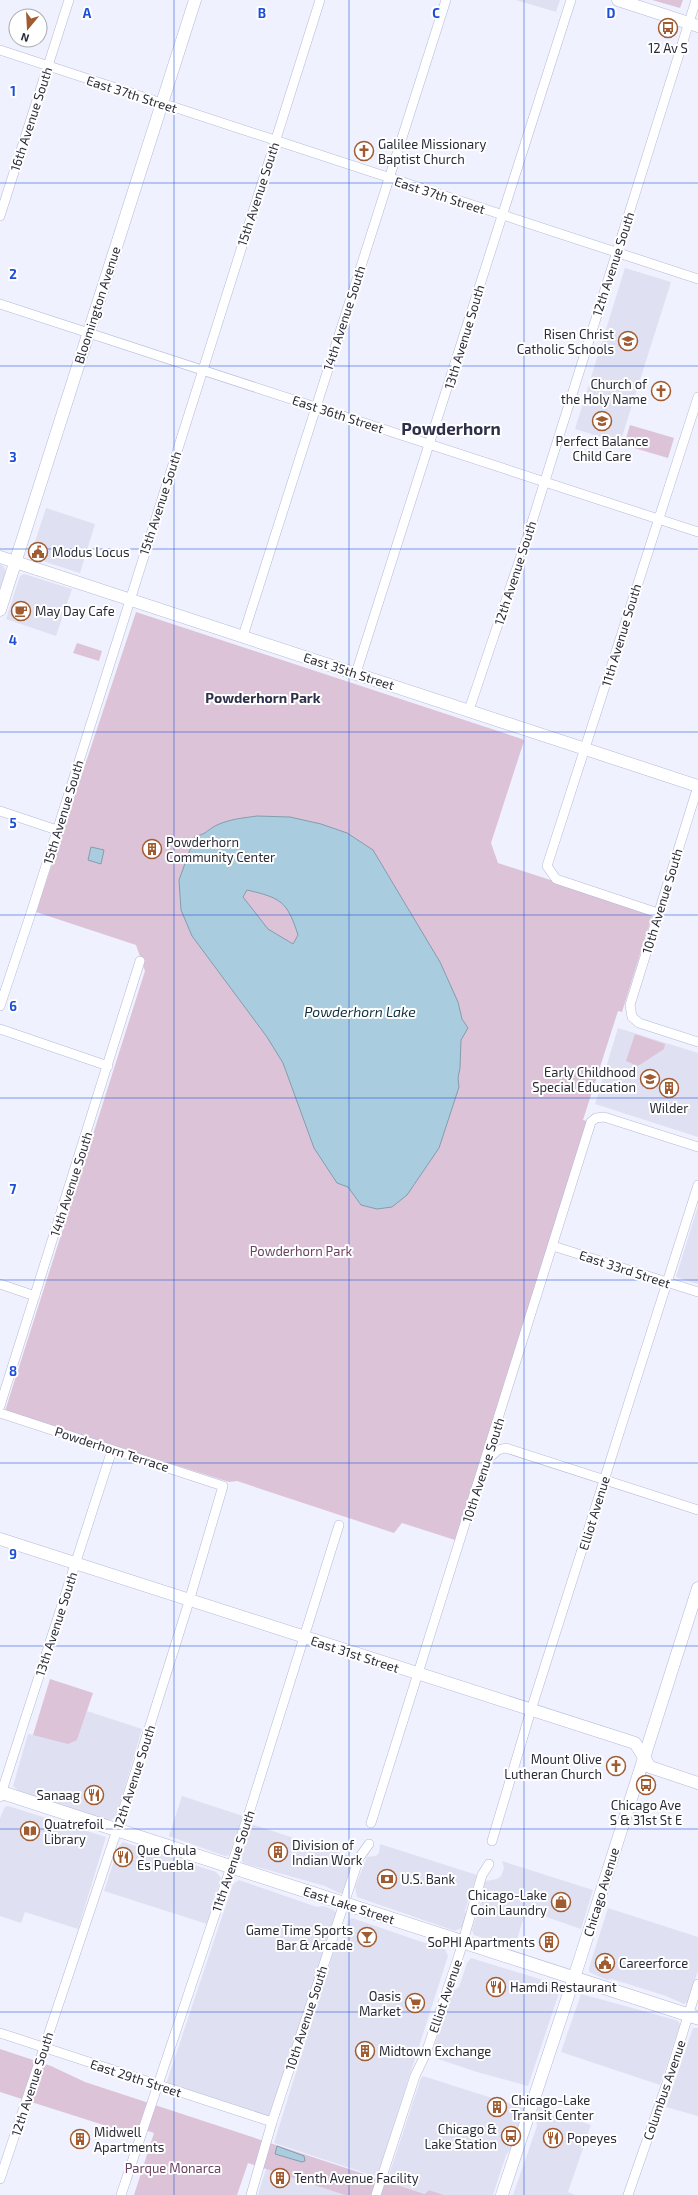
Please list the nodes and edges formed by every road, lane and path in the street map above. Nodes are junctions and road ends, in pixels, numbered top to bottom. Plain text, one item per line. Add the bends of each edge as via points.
1 (69, 0) edge
2 (195, 0) edge
3 (320, 0) edge
4 (446, 0) edge
5 (571, 0) edge
6 (618, 0) edge
7 (696, 0) edge
8 (694, 25) edge
9 (0, 50) edge
10 (48, 67) junction
11 (162, 104) junction
12 (275, 141) junction
13 (388, 178) junction
14 (502, 215) junction
15 (0, 216) edge
16 (616, 253) junction
17 (698, 279) edge
18 (0, 304) edge
19 (88, 332) junction
20 (202, 370) junction
21 (698, 396) edge
22 (316, 407) junction
23 (430, 444) junction
24 (544, 482) junction
25 (658, 518) junction
26 (698, 532) edge
27 (0, 557) edge
28 (15, 562) junction
29 (129, 600) junction
30 (0, 610) edge
31 (243, 636) junction
32 (356, 673) junction
33 (469, 710) junction
34 (585, 748) junction
35 (698, 786) edge
36 (0, 812) edge
37 (57, 830) junction
38 (658, 913) junction
39 (140, 961) dead end
40 (0, 1006) edge
41 (0, 1029) edge
42 (698, 1042) edge
43 (108, 1066) junction
44 (698, 1147) edge
45 (698, 1185) edge
46 (553, 1246) junction
47 (668, 1282) junction
48 (0, 1284) edge
49 (698, 1292) edge
50 (35, 1296) junction
51 (0, 1406) edge
52 (0, 1413) edge
53 (494, 1434) junction
54 (506, 1448) junction
55 (112, 1450) junction
56 (486, 1461) junction
57 (605, 1480) junction
58 (223, 1486) joint
59 (698, 1510) edge
60 (339, 1525) dead end
61 (0, 1539) edge
62 (75, 1563) junction
63 (698, 1588) edge
64 (189, 1600) junction
65 (305, 1637) junction
66 (418, 1675) junction
67 (532, 1710) junction
68 (644, 1755) junction
69 (698, 1783) edge
70 (1, 1794) edge
71 (371, 1823) dead end
72 (117, 1830) junction
73 (492, 1841) dead end
74 (369, 1844) dead end
75 (489, 1864) dead end
76 (232, 1867) junction
77 (344, 1903) junction
78 (464, 1942) junction
79 (574, 1978) junction
80 (698, 1984) edge
81 (694, 2017) edge
82 (0, 2033) edge
83 (44, 2048) junction
84 (158, 2085) junction
85 (272, 2125) junction
86 (0, 2179) edge
87 (121, 2195) edge
88 (251, 2195) edge
89 (376, 2195) edge
90 (502, 2195) edge
91 (628, 2195) edge

1 - 10 street, 16th Avenue South
2 - 11 street, Bloomington Avenue
3 - 12 street, 15th Avenue South
4 - 13 street, 14th Avenue South
5 - 14 street, 13th Avenue South
6 - 8 street
7 - 8 street, 12th Avenue South
8 - 16 street, 12th Avenue South
9 - 10 street, East 37th Street
10 - 11 street, East 37th Street
10 - 15 street, 16th Avenue South
11 - 12 street, East 37th Street
11 - 19 street, Bloomington Avenue
12 - 13 street, East 37th Street
12 - 20 street, 15th Avenue South
13 - 14 street, East 37th Street
13 - 22 street, 14th Avenue South
14 - 16 street, East 37th Street
14 - 23 street, 13th Avenue South
16 - 17 street, East 37th Street
16 - 24 street, 12th Avenue South
18 - 19 street, East 36th Street
19 - 20 street, East 36th Street
19 - 28 street, Bloomington Avenue
20 - 22 street, East 36th Street
20 - 29 street, 15th Avenue South
21 - 25 street, 11th Avenue South
22 - 23 street, East 36th Street
22 - 31 street, 14th Avenue South
23 - 24 street, East 36th Street
23 - 32 street, 13th Avenue South
24 - 25 street, East 36th Street
24 - 33 street, 12th Avenue South
25 - 26 street, East 36th Street
25 - 34 street, 11th Avenue South
27 - 28 street, East 35th Street
28 - 29 street, East 35th Street
28 - 30 street, Bloomington Avenue
29 - 31 street, East 35th Street
29 - 37 street, 15th Avenue South
31 - 32 street, East 35th Street
32 - 33 street, East 35th Street
33 - 34 street, East 35th Street
34 - 35 street, East 35th Street
34 - 38 street, 11th Avenue South via 547,866 550,873 556,879
35 - 38 street, 10th Avenue South
36 - 37 street
37 - 40 street, 15th Avenue South
38 - 42 street, 10th Avenue South via 630,1005 632,1017 639,1023
39 - 43 street, 14th Avenue South
41 - 43 street
43 - 50 street, 14th Avenue South
44 - 46 street, 10th Avenue South via 604,1117 596,1118 591,1122
45 - 47 street, Elliot Avenue
46 - 47 street, East 33rd Street
46 - 53 street, 10th Avenue South
47 - 49 street, East 33rd Street
47 - 57 street, Elliot Avenue
48 - 50 street
50 - 51 street, 14th Avenue South
52 - 55 street, Powderhorn Terrace
53 - 54 street
53 - 56 street, 10th Avenue South
54 - 56 street via 492,1453
54 - 57 street
55 - 58 street, Powderhorn Terrace
55 - 62 street, 13th Avenue South
56 - 66 street, 10th Avenue South
57 - 59 street
57 - 67 street, Elliot Avenue
58 - 64 street, 12th Avenue South
60 - 65 street, 11th Avenue South
61 - 62 street, East 31st Street
62 - 64 street, East 31st Street
62 - 70 street, 13th Avenue South
63 - 68 street, Chicago Avenue
64 - 65 street, East 31st Street
64 - 72 street, 12th Avenue South
65 - 66 street, East 31st Street
65 - 76 street, 11th Avenue South
66 - 67 street, East 31st Street
66 - 71 street, 10th Avenue South
67 - 68 street, East 31st Street via 635,1743
67 - 73 street, Elliot Avenue
68 - 69 street, East 31st Street via 650,1767
68 - 79 street, Chicago Avenue
70 - 72 main road, East Lake Street
72 - 76 main road, East Lake Street
72 - 83 street, 12th Avenue South
74 - 77 street, 10th Avenue South via 359,1858
75 - 78 street, Elliot Avenue via 482,1875
76 - 77 main road, East Lake Street
76 - 84 street, 11th Avenue South
77 - 78 main road, East Lake Street
77 - 85 street, 10th Avenue South
78 - 79 main road, East Lake Street
78 - 89 street, Elliot Avenue via 426,2053 415,2076
79 - 81 main road, East Lake Street
79 - 90 street, Chicago Avenue
80 - 81 street, Columbus Avenue
81 - 91 street, Columbus Avenue
82 - 83 street, East 29th Street
83 - 84 street, East 29th Street
83 - 86 street, 12th Avenue South
84 - 85 street, East 29th Street
84 - 87 street, 11th Avenue South
85 - 88 street, 10th Avenue South

